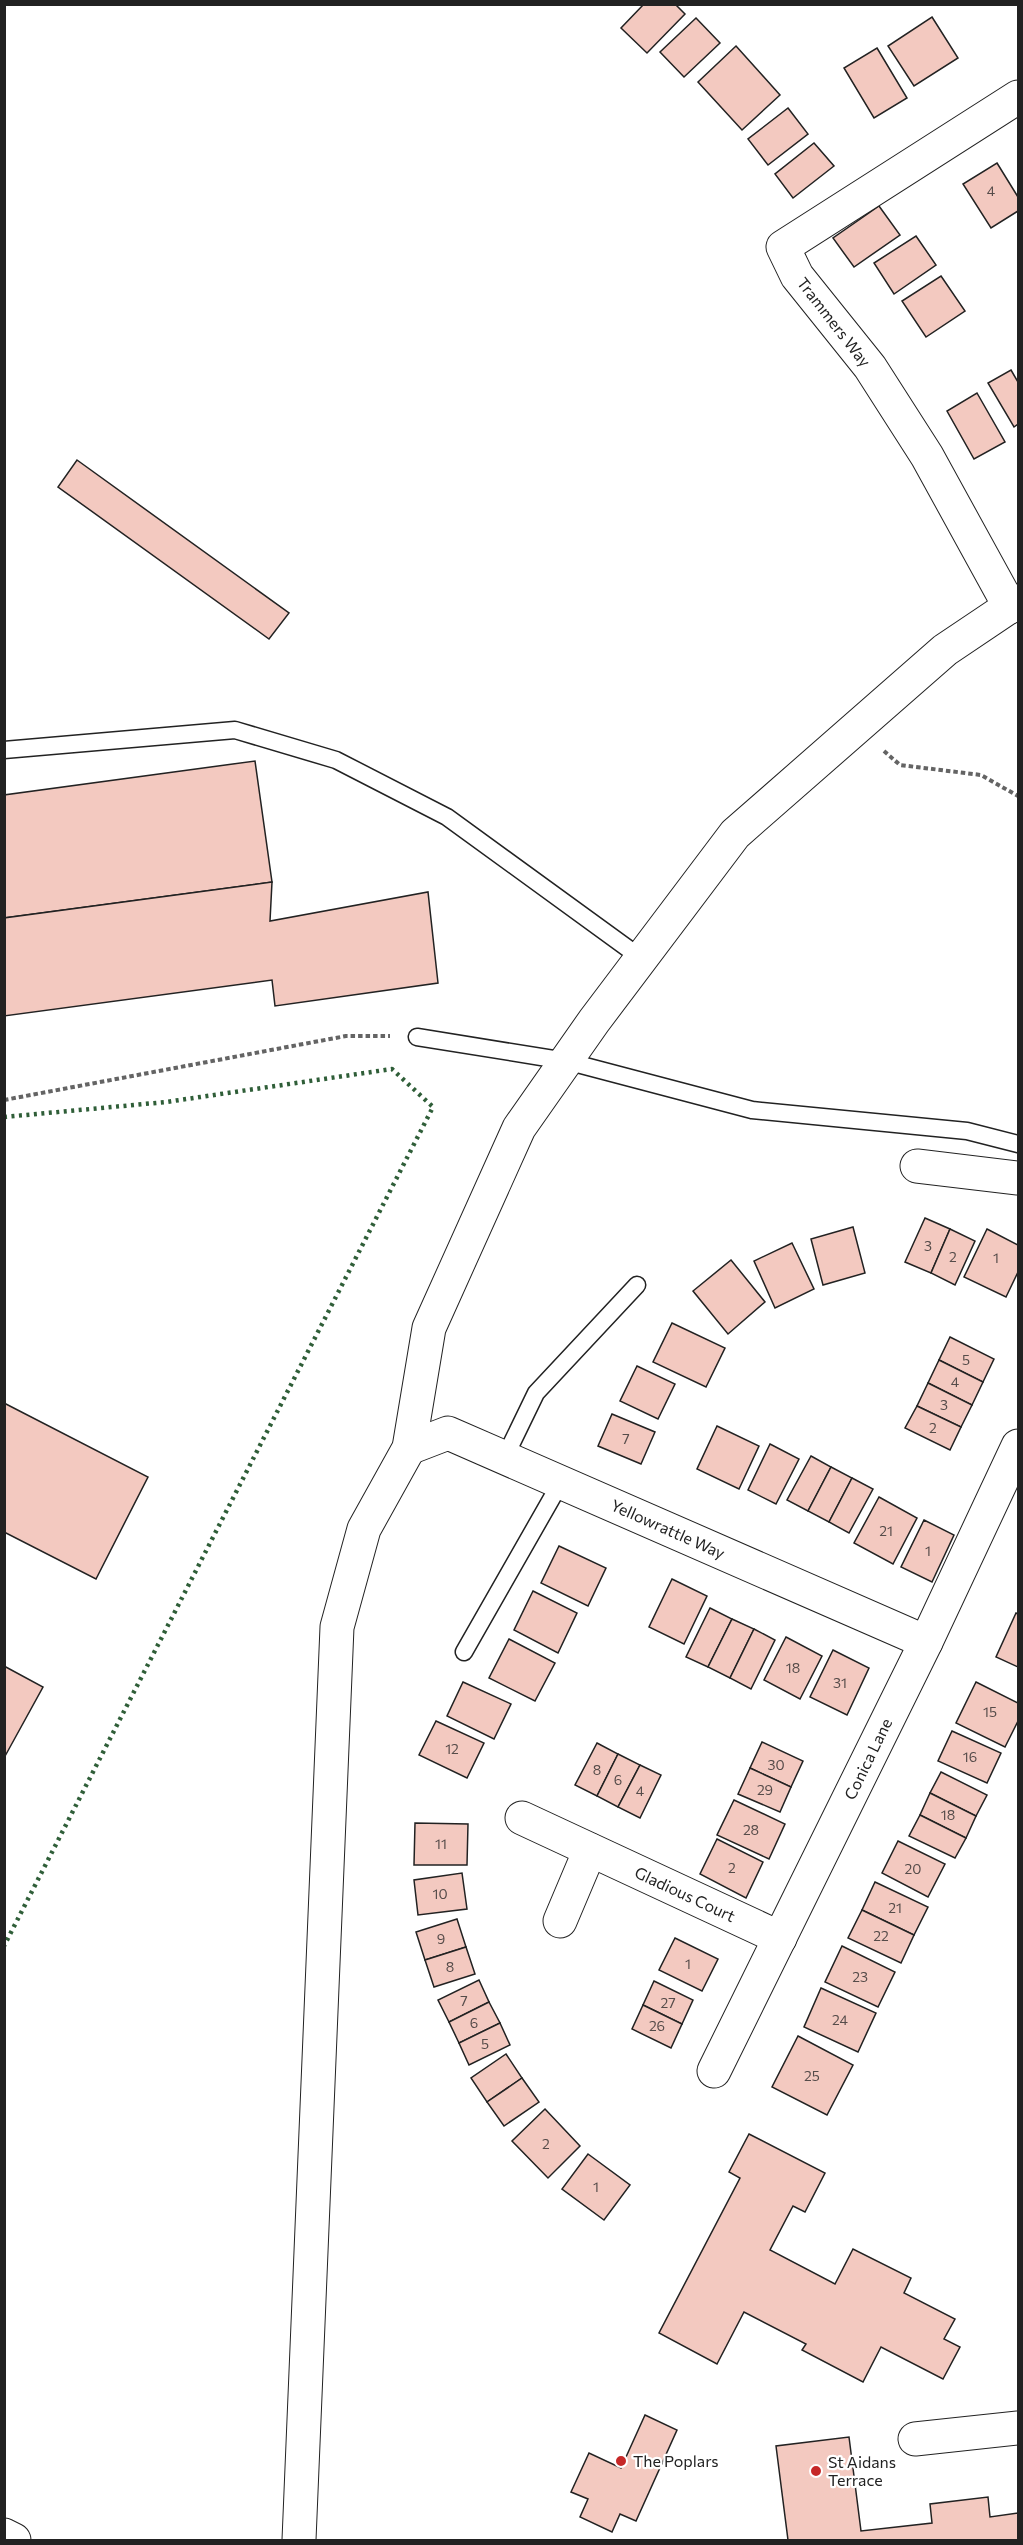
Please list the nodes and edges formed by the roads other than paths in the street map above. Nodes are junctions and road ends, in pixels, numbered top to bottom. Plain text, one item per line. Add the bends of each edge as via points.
1 (1018, 97) edge
2 (1014, 604) edge
3 (4, 750) edge
4 (641, 958) junction
5 (417, 1037) road end
6 (566, 1061) junction
7 (1018, 1144) edge
8 (917, 1166) dead end
9 (1018, 1178) edge
10 (637, 1285) dead end
11 (1018, 1446) edge
12 (409, 1449) junction
13 (505, 1457) junction
14 (561, 1482) junction
15 (927, 1642) junction
16 (464, 1652) dead end
17 (522, 1818) dead end
18 (590, 1850) junction
19 (560, 1921) dead end
20 (780, 1938) junction
21 (714, 2071) dead end
22 (1018, 2428) edge
23 (915, 2439) dead end
24 (4, 2535) edge
25 (14, 2541) edge
26 (299, 2541) edge

1 - 2 street, Trammers Way via 783,247 797,276 870,367
2 - 4 street via 945,650 735,834
3 - 4 lane via 235,730 336,760 447,817
4 - 6 street
5 - 6 lane
6 - 7 lane via 753,1110 967,1131
6 - 12 street via 519,1128 429,1328
8 - 9 street
10 - 13 lane via 536,1393
11 - 15 street, Conica Lane
12 - 13 street, Yellowrattle Way via 448,1433
12 - 26 street via 364,1529 337,1627
13 - 14 street, Yellowrattle Way
14 - 15 street, Yellowrattle Way
14 - 16 lane
15 - 20 street, Conica Lane
17 - 18 street, Gladious Court
18 - 19 street
18 - 20 street, Gladious Court
20 - 21 street, Conica Lane
22 - 23 street
24 - 25 street

